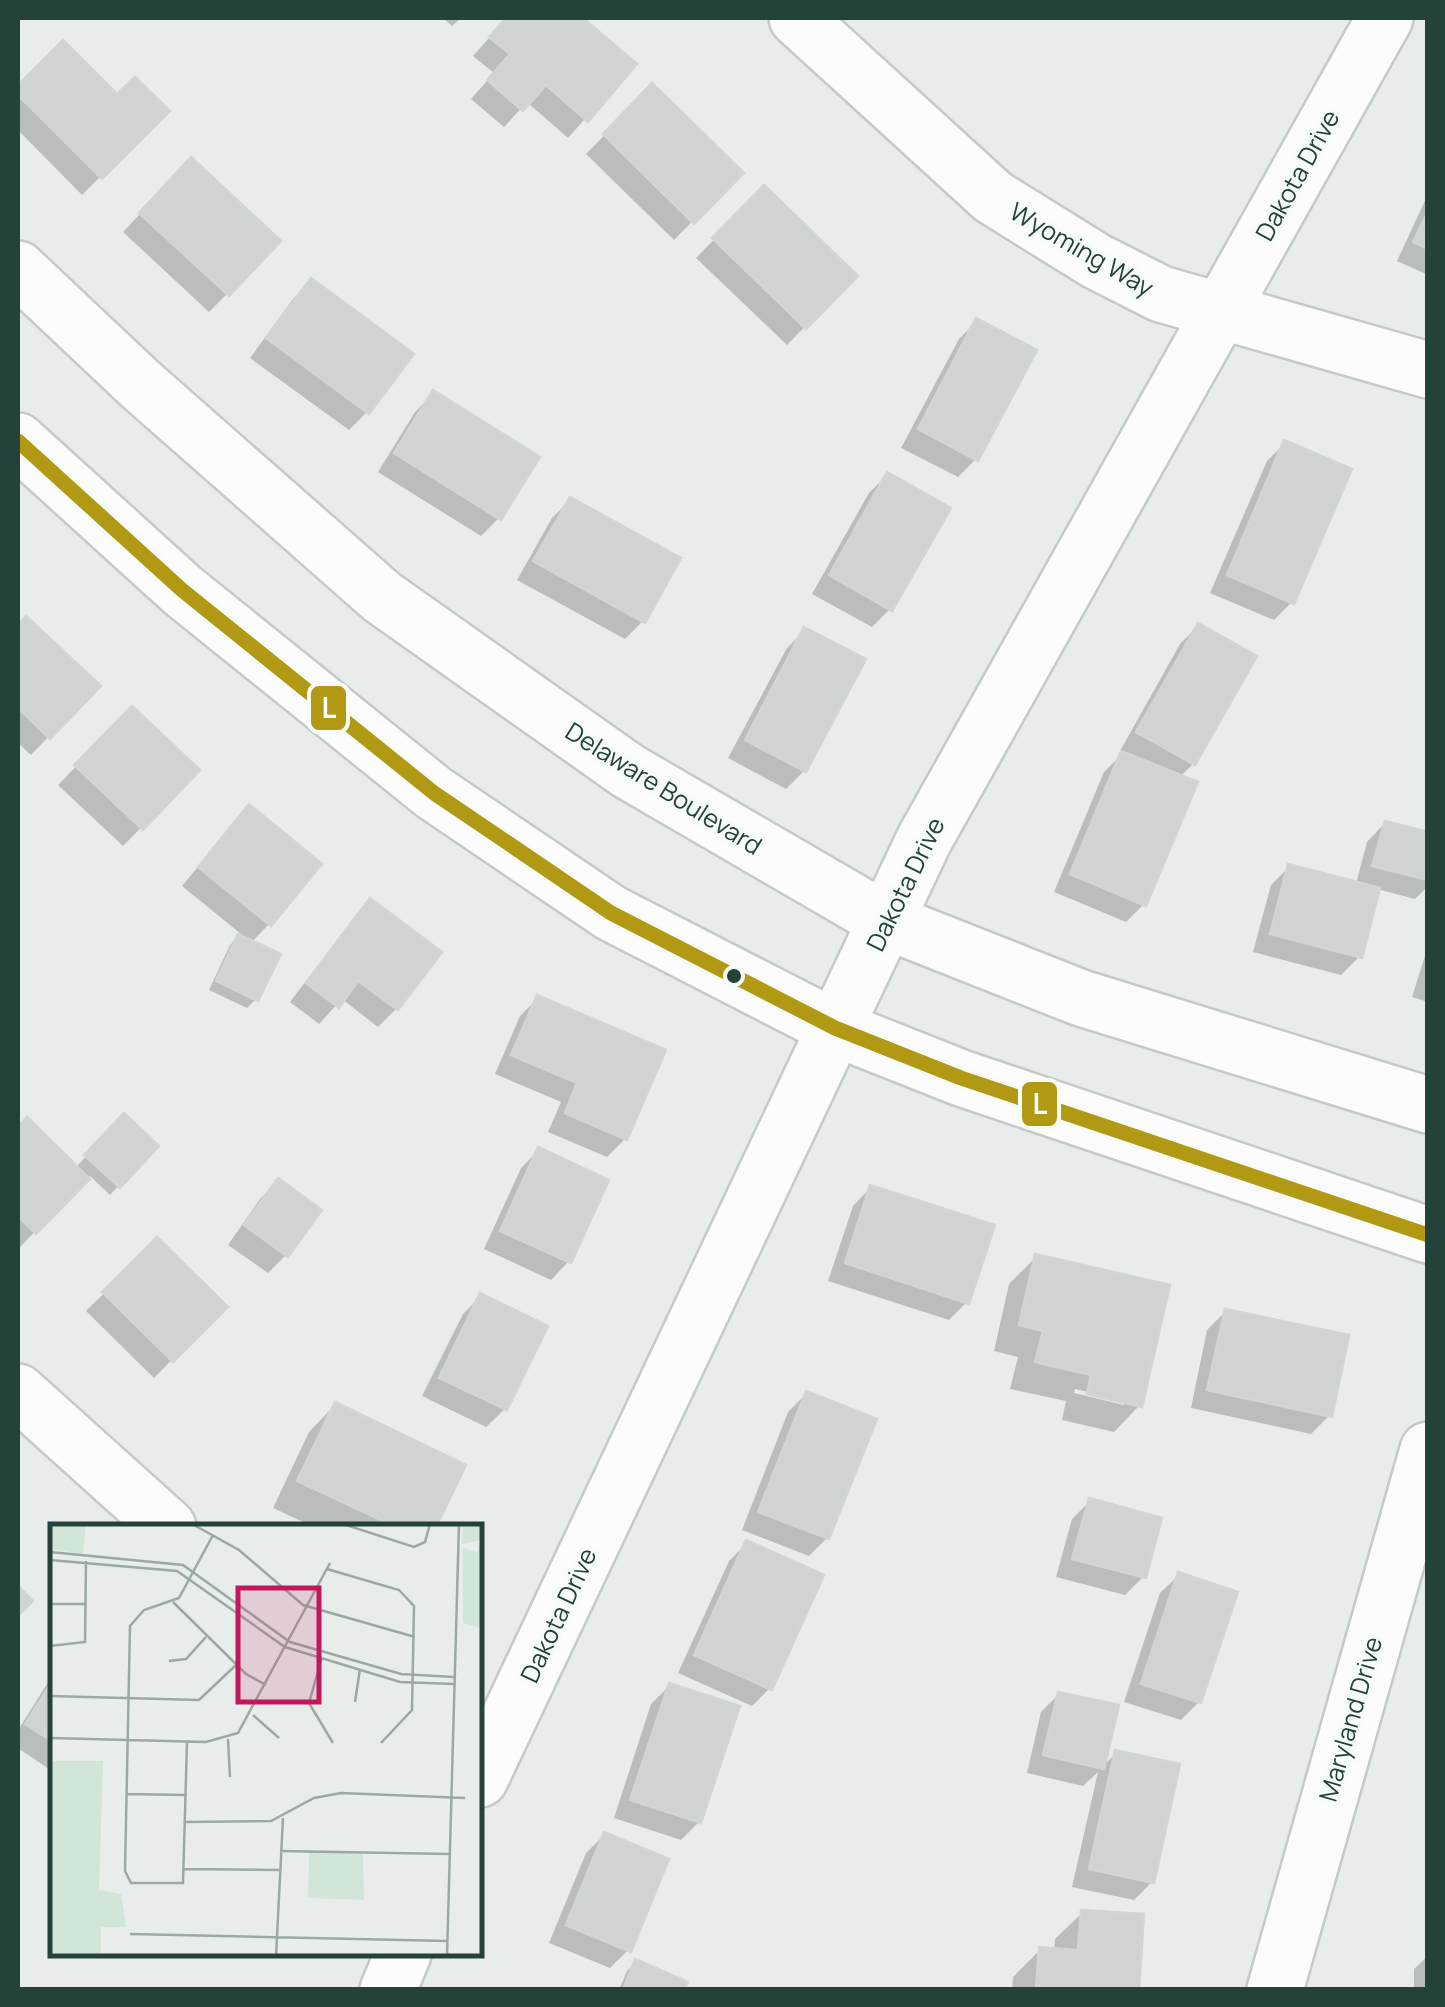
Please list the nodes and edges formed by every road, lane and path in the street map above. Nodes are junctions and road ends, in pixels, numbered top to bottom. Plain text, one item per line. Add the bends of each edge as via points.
1 (797, 18) edge
2 (1385, 18) edge
3 (18, 269) edge
4 (1220, 310) junction
5 (1428, 370) edge
6 (18, 440) edge
7 (886, 921) junction
8 (836, 1028) junction
9 (1428, 1106) edge
10 (1428, 1236) edge
11 (18, 1392) edge
12 (1428, 1450) edge
13 (165, 1524) edge
14 (496, 1707) edge
15 (482, 1770) edge
16 (402, 1957) edge
17 (388, 1990) edge
18 (1275, 1990) edge

1 - 4 street, Wyoming Way via 993,197 1161,294
2 - 4 street, Dakota Drive
3 - 7 street, Delaware Boulevard via 382,597 628,771
4 - 5 street, Wyoming Way
4 - 7 street, Dakota Drive via 924,840
6 - 8 street via 182,590 434,794 611,913
7 - 8 street, Dakota Drive
7 - 9 street, Delaware Boulevard via 1082,998
8 - 10 street via 961,1078
8 - 14 street, Dakota Drive
11 - 13 street
12 - 18 street, Maryland Drive
14 - 15 street, Dakota Drive
16 - 17 street

